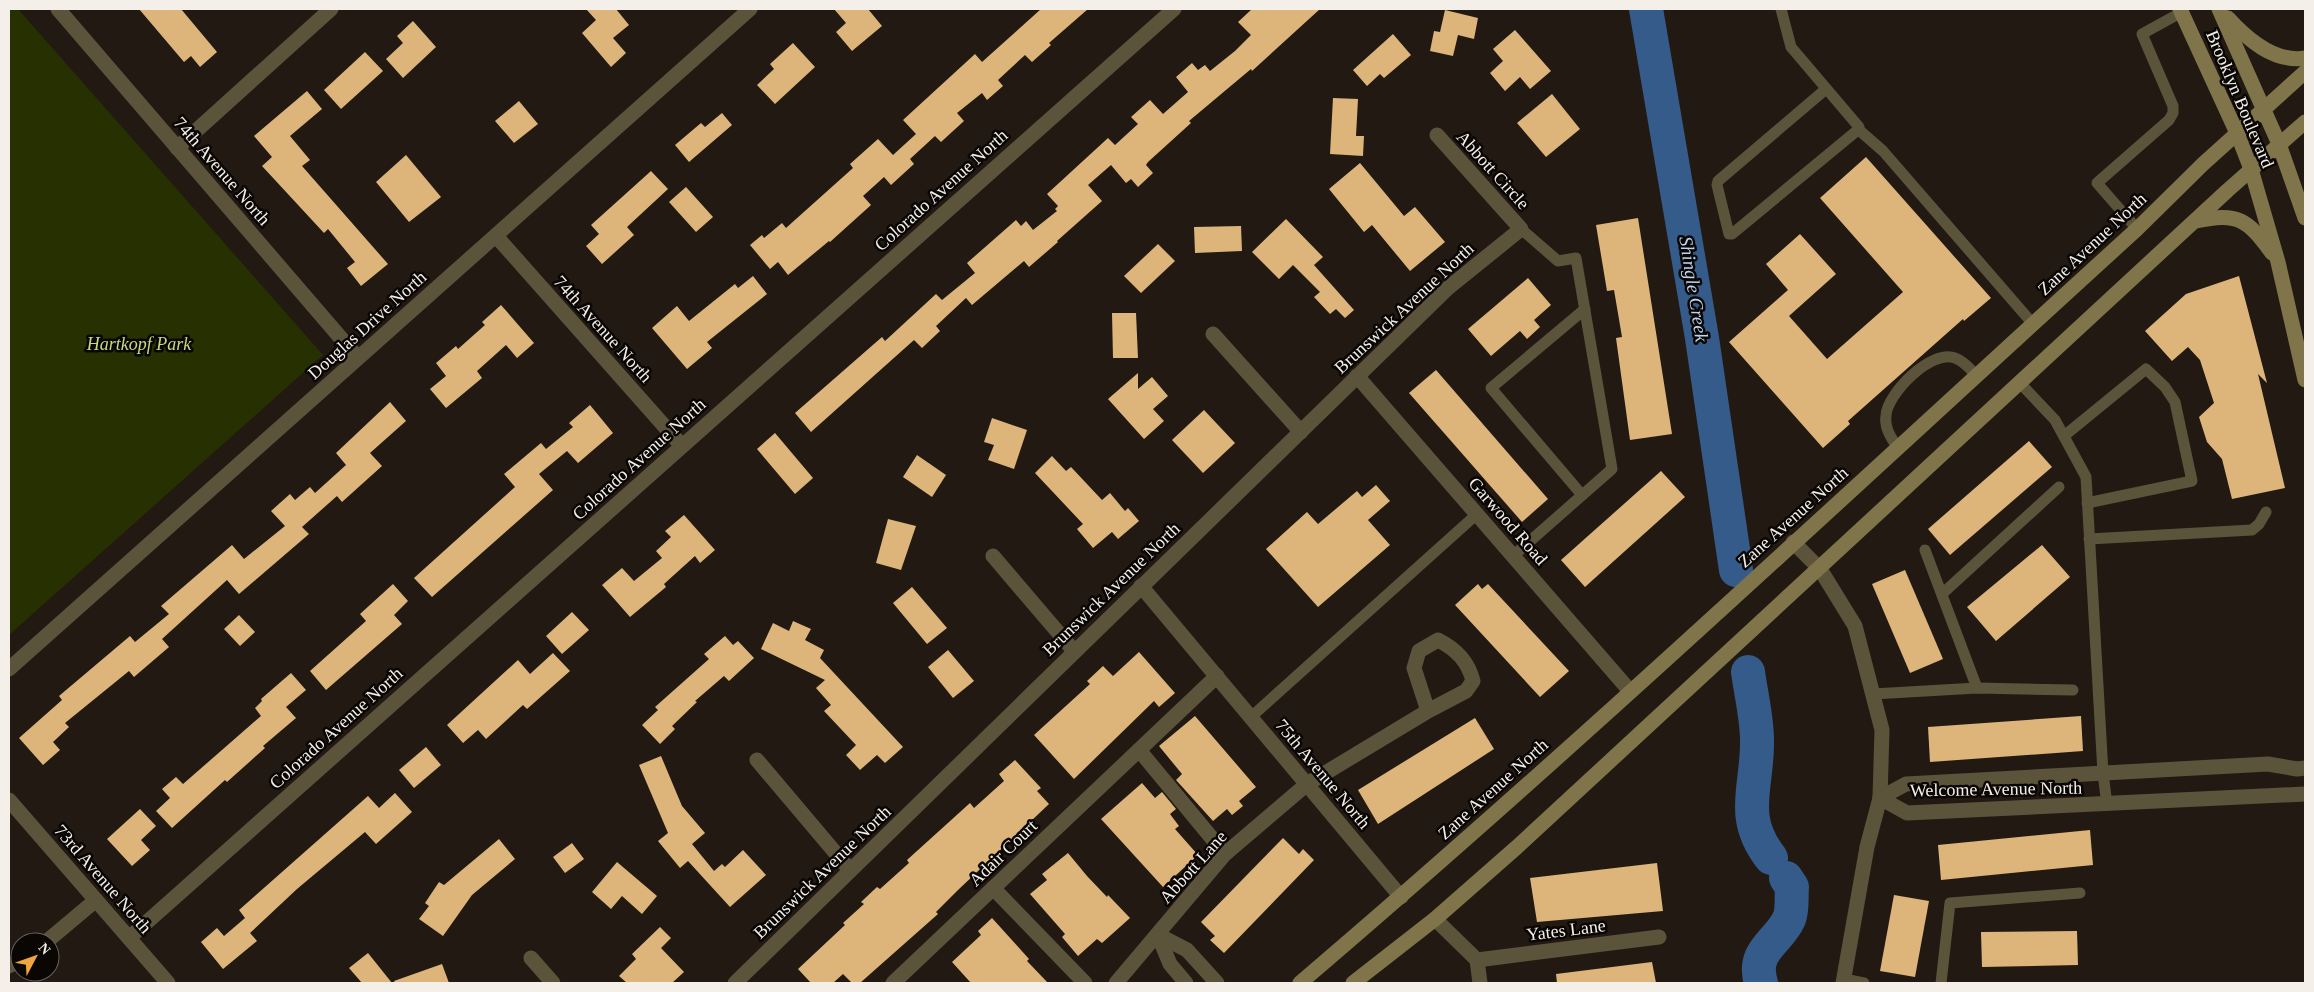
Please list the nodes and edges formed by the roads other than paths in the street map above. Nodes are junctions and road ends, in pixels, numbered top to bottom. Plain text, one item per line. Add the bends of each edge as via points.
1 (58, 9) edge
2 (331, 9) edge
3 (750, 9) edge
4 (1174, 9) edge
5 (1781, 9) edge
6 (2219, 9) edge
7 (2181, 11) edge
8 (2305, 58) edge
9 (2305, 72) edge
10 (1826, 88) junction
11 (2264, 110) junction
12 (2305, 122) edge
13 (1859, 130) junction
14 (2237, 133) junction
15 (1437, 136) dead end
16 (2279, 144) junction
17 (177, 148) junction
18 (2251, 169) junction
19 (2305, 218) edge
20 (2194, 221) junction
21 (1521, 229) junction
22 (2137, 229) junction
23 (496, 236) junction
24 (2278, 262) junction
25 (1585, 309) junction
26 (2033, 324) junction
27 (1213, 334) dead end
28 (358, 358) junction
29 (1976, 375) junction
30 (1357, 376) junction
31 (2305, 380) edge
32 (2020, 383) junction
33 (1301, 432) junction
34 (2064, 436) junction
35 (682, 446) junction
36 (1897, 447) junction
37 (2059, 486) dead end
38 (1582, 495) junction
39 (2087, 503) junction
40 (2266, 512) dead end
41 (1477, 514) junction
42 (2089, 539) junction
43 (1794, 542) junction
44 (1925, 550) dead end
45 (993, 556) dead end
46 (1513, 556) junction
47 (1820, 569) junction
48 (1141, 586) junction
49 (1942, 594) junction
50 (1074, 651) junction
51 (9, 669) edge
52 (1217, 676) junction
53 (1977, 688) junction
54 (2073, 690) dead end
55 (1630, 691) junction
56 (1873, 694) junction
57 (1428, 711) junction
58 (1251, 718) junction
59 (1139, 750) junction
60 (757, 760) dead end
61 (2305, 768) edge
62 (2103, 773) junction
63 (1307, 784) junction
64 (2305, 794) edge
65 (1880, 798) junction
66 (9, 800) edge
67 (2107, 805) junction
68 (1225, 854) junction
69 (850, 870) junction
70 (993, 888) junction
71 (2080, 893) dead end
72 (1402, 897) junction
73 (96, 900) junction
74 (1435, 919) junction
75 (58, 932) edge
76 (1158, 935) junction
77 (1659, 937) dead end
78 (129, 938) junction
79 (531, 958) dead end
80 (1477, 960) junction
81 (1844, 981) edge
82 (168, 983) edge
83 (553, 983) edge
84 (735, 983) edge
85 (893, 983) edge
86 (1085, 983) edge
87 (1116, 983) edge
88 (1186, 983) edge
89 (1217, 983) edge
90 (1300, 983) edge
91 (1353, 983) edge
92 (1480, 983) edge
93 (1864, 983) edge
94 (1942, 983) edge

1 - 17 street, 74th Avenue North
2 - 17 street
3 - 23 street, Douglas Drive North
4 - 35 street, Colorado Avenue North
5 - 10 lane via 1791,47
6 - 8 street via 2249,40 2279,56
6 - 11 street, Brooklyn Boulevard
7 - 14 street, Brooklyn Boulevard
7 - 22 lane via 2142,34 2173,106 2169,120 2097,184
9 - 11 street, Zane Avenue North
10 - 13 lane
10 - 13 lane via 1718,181 1727,231 1732,234
11 - 14 street, Zane Avenue North
11 - 16 street, Brooklyn Boulevard
12 - 16 street
13 - 26 lane via 1883,151
14 - 18 street, Brooklyn Boulevard
14 - 22 street, Zane Avenue North
15 - 21 street, Abbott Circle
16 - 18 street
16 - 19 street, Brooklyn Boulevard
17 - 28 street, 74th Avenue North
18 - 20 street
18 - 24 street, Brooklyn Boulevard
20 - 24 street via 2221,216 2237,218 2257,233
20 - 32 street
21 - 25 lane via 1558,260 1576,258
21 - 30 street, Brunswick Avenue North via 1448,288
22 - 26 street, Zane Avenue North
23 - 28 street, Douglas Drive North
23 - 35 street, 74th Avenue North
24 - 31 street, Brooklyn Boulevard
25 - 38 lane via 1612,469
25 - 38 lane via 1491,388
26 - 29 street, Zane Avenue North
27 - 33 street
28 - 51 street, Douglas Drive North
29 - 36 street, Zane Avenue North
29 - 36 lane via 1955,358 1945,357 1934,360 1910,378 1895,393 1885,417 1887,431
30 - 33 street, Brunswick Avenue North
30 - 41 street, Garwood Road
32 - 34 lane via 2055,420
32 - 47 street
33 - 48 street, Brunswick Avenue North
34 - 39 lane via 2086,477
34 - 39 lane via 2146,369 2175,402 2192,481
35 - 78 street, Colorado Avenue North
36 - 43 street, Zane Avenue North
37 - 49 lane
38 - 46 lane
39 - 42 lane
40 - 42 lane via 2252,530
41 - 46 street, Garwood Road
41 - 58 lane
42 - 62 lane
43 - 47 street
43 - 55 street, Zane Avenue North
44 - 49 lane
45 - 50 street
46 - 55 street, Garwood Road
47 - 56 street via 1855,626
47 - 74 street
48 - 50 street, Brunswick Avenue North
48 - 52 street, 75th Avenue North
49 - 53 lane
50 - 69 street, Brunswick Avenue North
52 - 58 street, 75th Avenue North
52 - 59 street
53 - 54 lane
53 - 56 lane
55 - 72 street, Zane Avenue North
56 - 65 street via 1882,730
57 - 57 street via 1414,668 1419,651 1438,640 1454,649 1470,668 1473,681 1466,692
57 - 63 street, Abbott Lane
58 - 63 street, 75th Avenue North
59 - 68 street
59 - 70 street, Adair Court
60 - 69 street
61 - 62 street, Welcome Avenue North via 2268,764
62 - 65 street, Welcome Avenue North via 1906,784
62 - 67 lane
63 - 68 street, Abbott Lane
63 - 72 street, 75th Avenue North
64 - 67 street, Welcome Avenue North
65 - 67 street, Welcome Avenue North via 1907,813
65 - 81 street via 1867,847
66 - 73 street, 73rd Avenue North
68 - 76 street, Abbott Lane
69 - 84 street, Brunswick Avenue North
70 - 85 street, Adair Court
70 - 86 street
71 - 94 lane via 1950,903
72 - 90 street, Zane Avenue North
73 - 75 street
73 - 78 street, 73rd Avenue North
74 - 80 street
74 - 91 street
76 - 87 street, Abbott Lane
76 - 88 street via 1170,964
76 - 89 street via 1187,950
77 - 80 street, Yates Lane
78 - 82 street, 73rd Avenue North
79 - 83 street
80 - 92 street
81 - 93 lane

